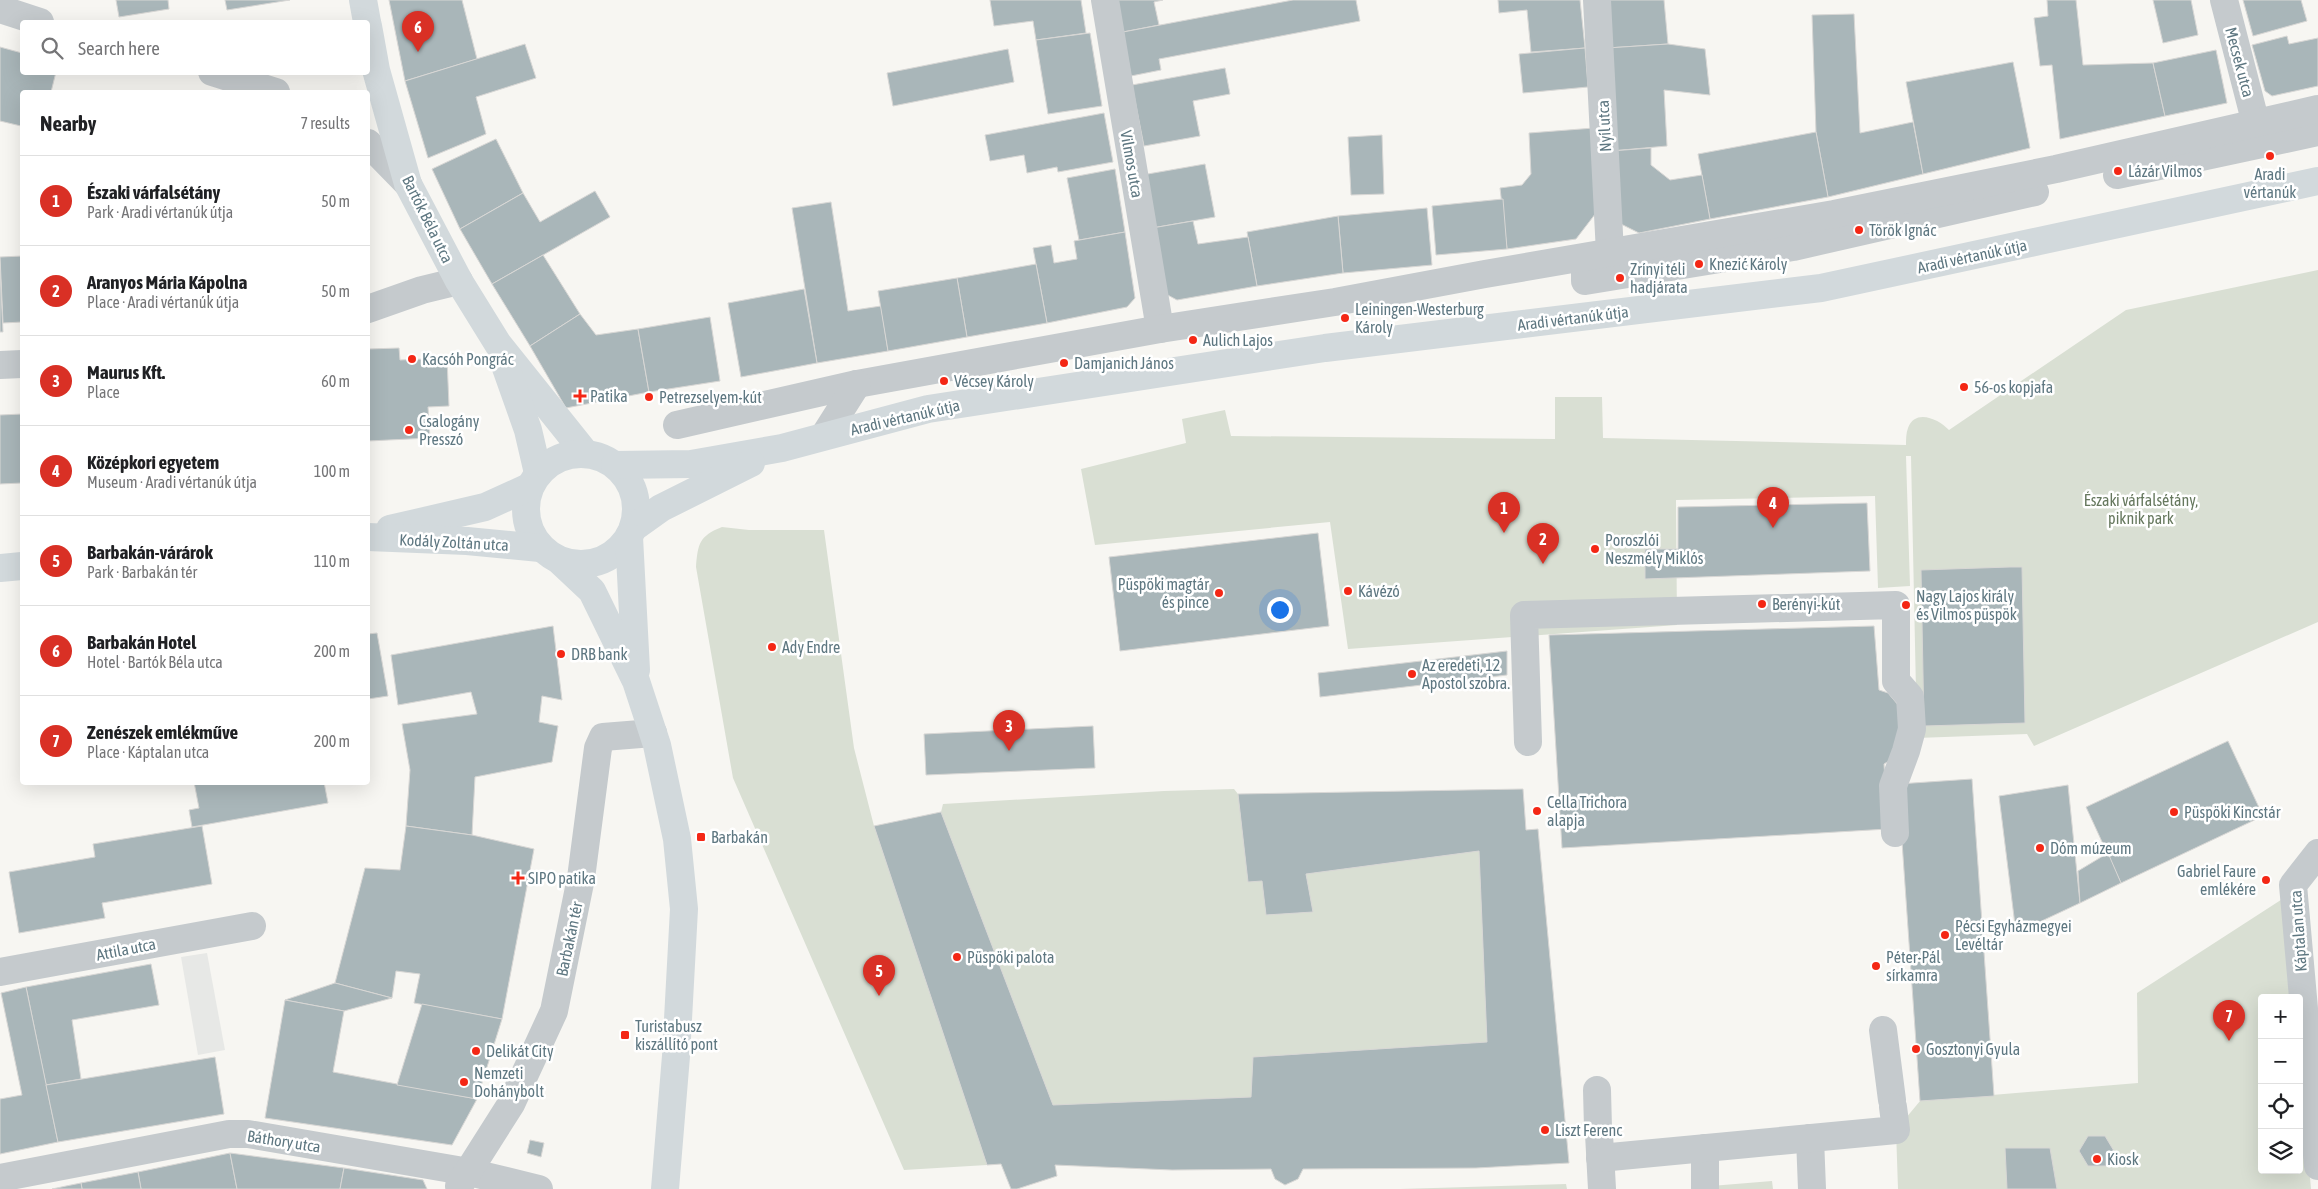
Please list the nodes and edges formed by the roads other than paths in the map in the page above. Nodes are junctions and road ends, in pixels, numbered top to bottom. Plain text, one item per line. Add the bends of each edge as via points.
1 (363, 0) edge
2 (1105, 0) edge
3 (1597, 0) edge
4 (2224, 0) edge
5 (0, 9) edge
6 (34, 20) edge
7 (366, 20) edge
8 (370, 39) edge
9 (222, 75) edge
10 (270, 90) edge
11 (2318, 109) edge
12 (2256, 124) junction
13 (2318, 132) edge
14 (370, 145) edge
15 (2318, 181) edge
16 (408, 184) junction
17 (1597, 255) junction
18 (459, 281) junction
19 (370, 308) edge
20 (1160, 329) junction
21 (498, 344) junction
22 (0, 364) edge
23 (20, 364) edge
24 (857, 384) junction
25 (677, 425) dead end
26 (824, 436) junction
27 (782, 448) junction
28 (586, 454) junction
29 (615, 465) junction
30 (534, 480) junction
31 (631, 532) junction
32 (370, 535) edge
33 (370, 535) edge
34 (550, 554) junction
35 (20, 566) edge
36 (0, 568) edge
37 (636, 681) junction
38 (653, 733) junction
39 (1528, 742) dead end
40 (1895, 833) dead end
41 (2318, 853) edge
42 (252, 926) dead end
43 (0, 972) edge
44 (1883, 1030) dead end
45 (1597, 1090) dead end
46 (1810, 1138) junction
47 (1599, 1140) junction
48 (1704, 1148) junction
49 (2318, 1166) edge
50 (0, 1178) edge
51 (463, 1180) edge
52 (538, 1189) edge
53 (665, 1189) edge
54 (1602, 1189) edge
55 (1705, 1189) edge
56 (1812, 1189) edge

1 - 7 street, Bartók Béla utca
2 - 20 street, Vilmos utca
3 - 17 street, Nyíl utca
4 - 12 street, Mecsek utca
5 - 6 street
8 - 16 street, Bartók Béla utca
9 - 10 street
11 - 12 street
12 - 17 street via 1911,198
13 - 17 street, Nyíl utca via 1793,247 1585,281
14 - 16 street
15 - 26 street, Aradi vértanúk útja via 1821,288 1324,348 928,409
16 - 18 street, Bartók Béla utca
17 - 20 street via 1335,302
18 - 19 street
18 - 21 street, Bartók Béla utca
20 - 24 street
21 - 28 street, Bartók Béla utca
21 - 30 street, Bartók Béla utca via 528,430
22 - 23 street
24 - 25 street
24 - 26 street, Aradi vértanúk útja
26 - 27 street, Aradi vértanúk útja
27 - 29 street, Aradi vértanúk útja via 691,464
27 - 31 street, Aradi vértanúk útja via 660,508
28 - 29 street
28 - 30 street via 560,458
29 - 31 street via 627,478 634,494 636,511
30 - 32 street, Kodály Zoltán utca via 485,507
30 - 34 street via 525,503 526,519 531,534
31 - 34 street via 619,549 606,559 590,564 574,564
31 - 37 street
33 - 34 street, Kodály Zoltán utca via 467,541
34 - 37 street via 592,591
35 - 36 street
37 - 38 street
38 - 51 street, Barbakán tér via 603,737 598,748 581,878 554,1011 511,1104
38 - 53 street via 677,839 684,909
39 - 40 street via 1524,615 1896,606 1896,681 1910,697 1912,729 1893,786
41 - 49 street, Káptalan utca via 2292,885
42 - 43 street, Attila utca
44 - 46 street via 1896,1130
45 - 47 street
46 - 48 street
46 - 56 street
47 - 48 street
47 - 54 street
48 - 55 street
50 - 51 street, Báthory utca via 229,1134 248,1134
51 - 52 street, Báthory utca

